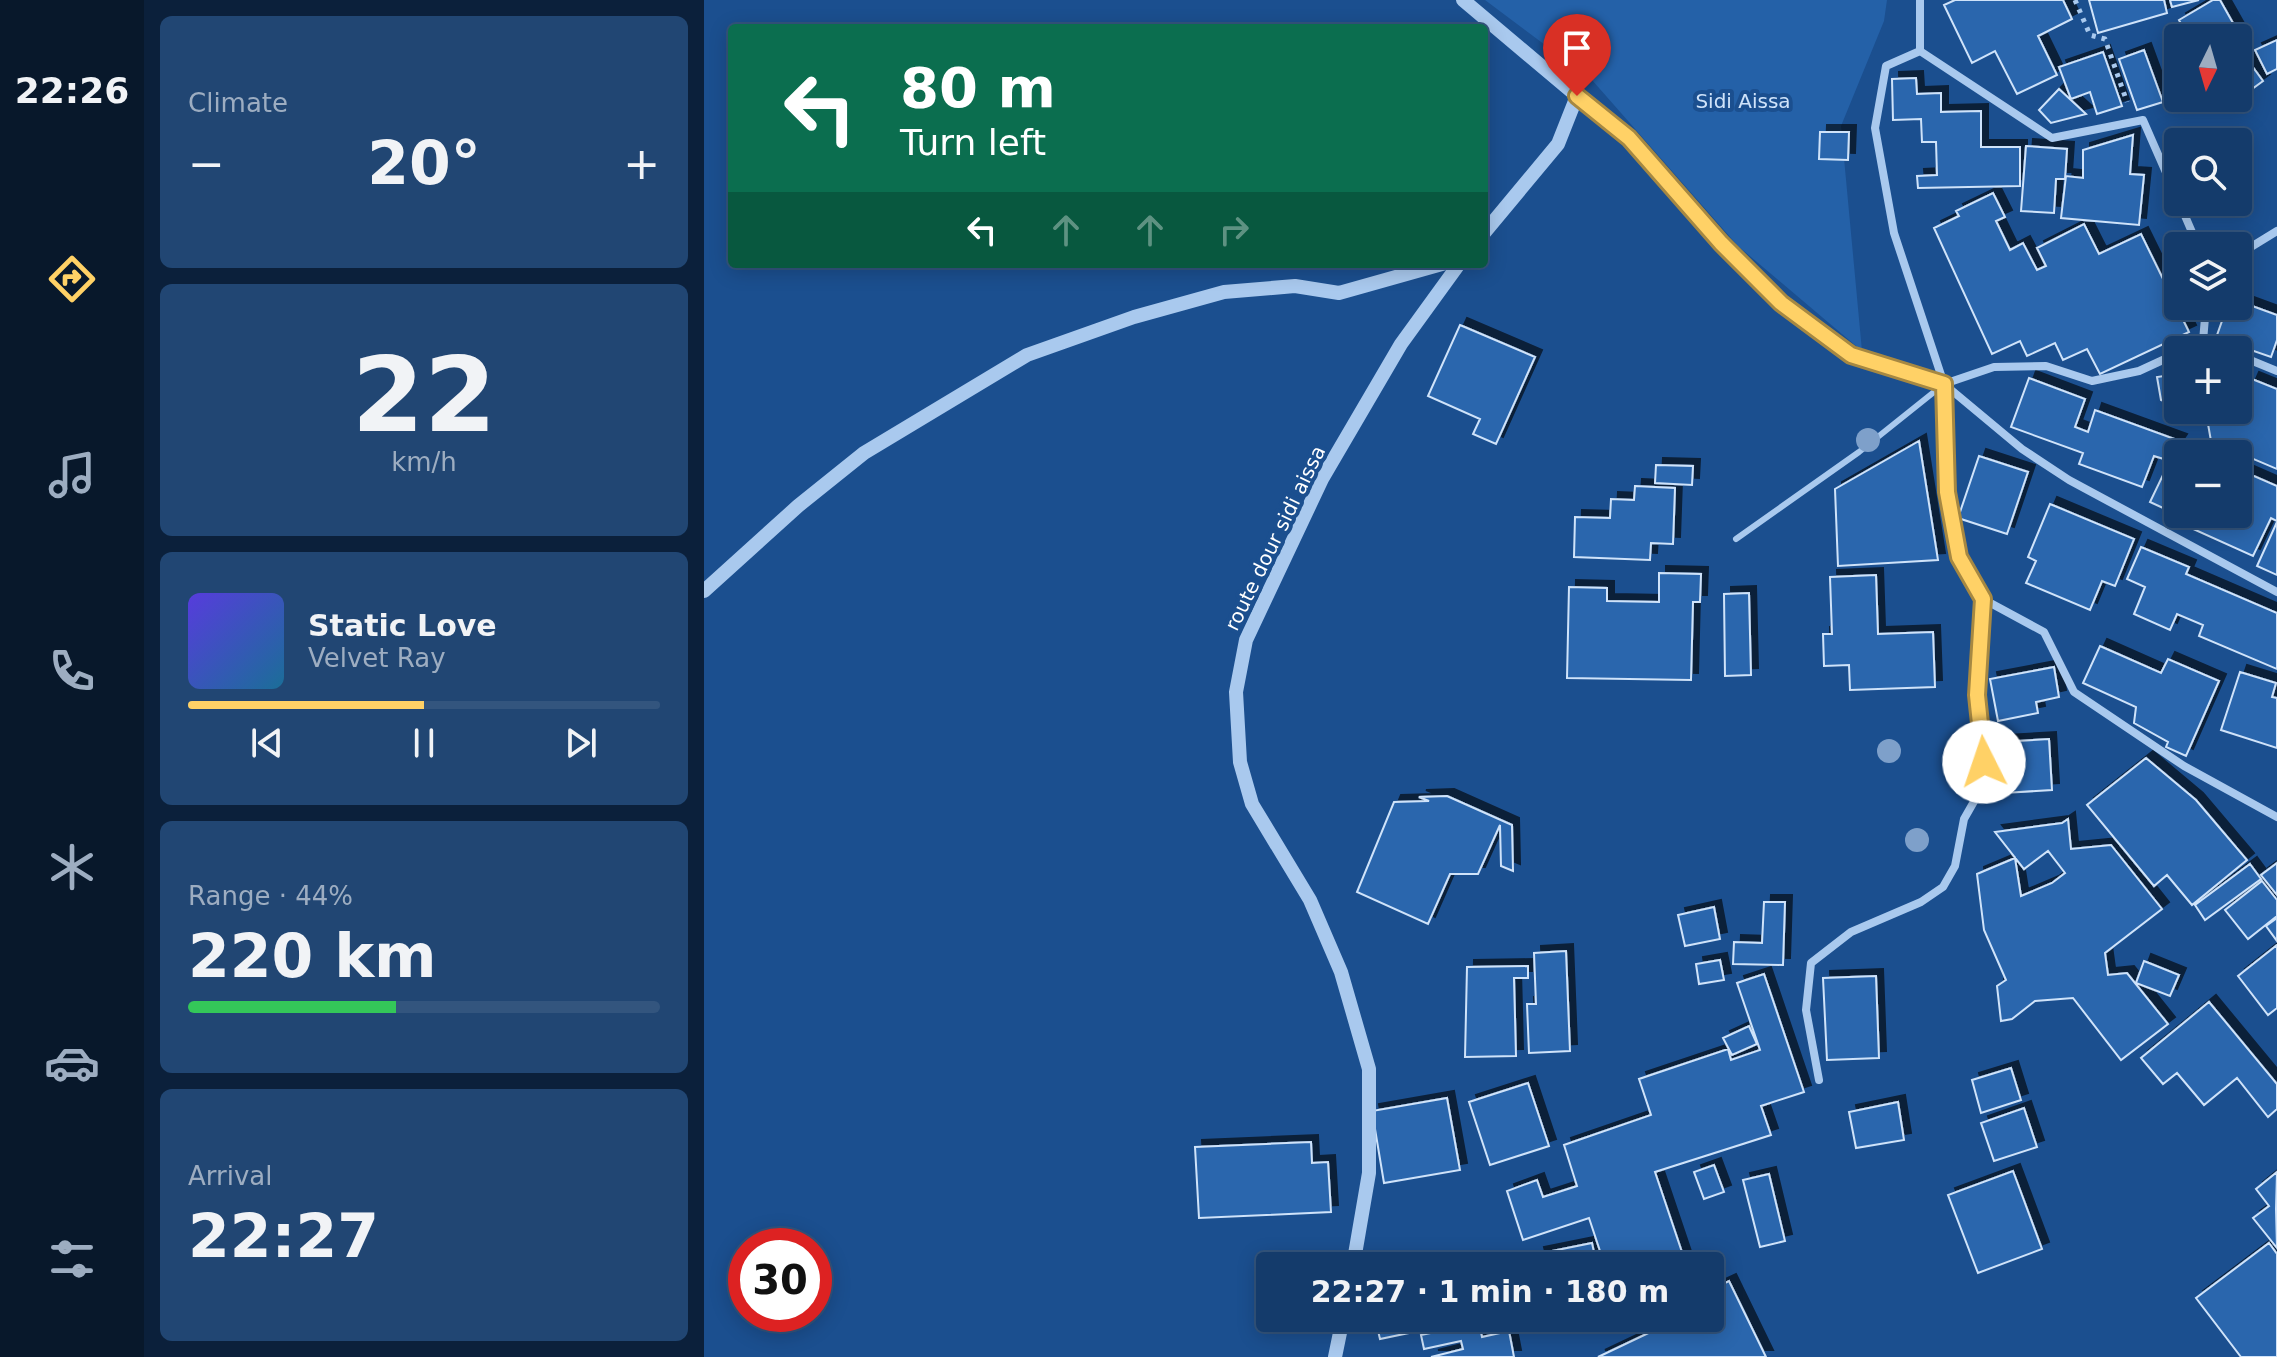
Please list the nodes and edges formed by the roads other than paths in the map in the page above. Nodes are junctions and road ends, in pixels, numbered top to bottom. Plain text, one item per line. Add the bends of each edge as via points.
1 (1463, 0) edge
2 (1920, 0) edge
3 (1920, 51) junction
4 (1577, 96) junction
5 (2164, 169) edge
6 (1488, 228) edge
7 (2277, 231) edge
8 (2252, 246) edge
9 (1428, 268) edge
10 (1456, 268) edge
11 (2164, 359) edge
12 (2252, 361) edge
13 (2277, 371) edge
14 (1944, 384) junction
15 (1736, 539) dead end
16 (704, 591) edge
17 (2277, 592) edge
18 (1983, 599) junction
19 (2277, 817) edge
20 (1819, 1080) dead end
21 (1355, 1252) edge
22 (1340, 1332) edge
23 (1335, 1357) edge

1 - 4 street
2 - 3 street
3 - 5 street via 2052,138 2143,120
3 - 14 street via 1886,66 1875,128 1894,233
4 - 6 street via 1558,144
4 - 14 street via 1629,138 1781,303 1851,355
7 - 8 street
9 - 16 street via 1339,293 1295,286 1224,292 1027,355 864,453
10 - 21 street, route dour sidi aissa via 1401,344 1322,479 1246,640 1236,692 1240,762 1252,804 1310,900 1341,972 1369,1069 1369,1173
11 - 14 street via 2092,381 2046,366 1994,367
12 - 13 street
14 - 15 lane
14 - 17 street via 2022,449 2069,480
14 - 18 street via 1947,492 1959,557
18 - 19 street via 2044,632 2074,692 2184,766
18 - 20 street via 1977,695 1984,784 1964,819 1955,866 1943,887 1851,932 1811,963 1806,1010
22 - 23 street

